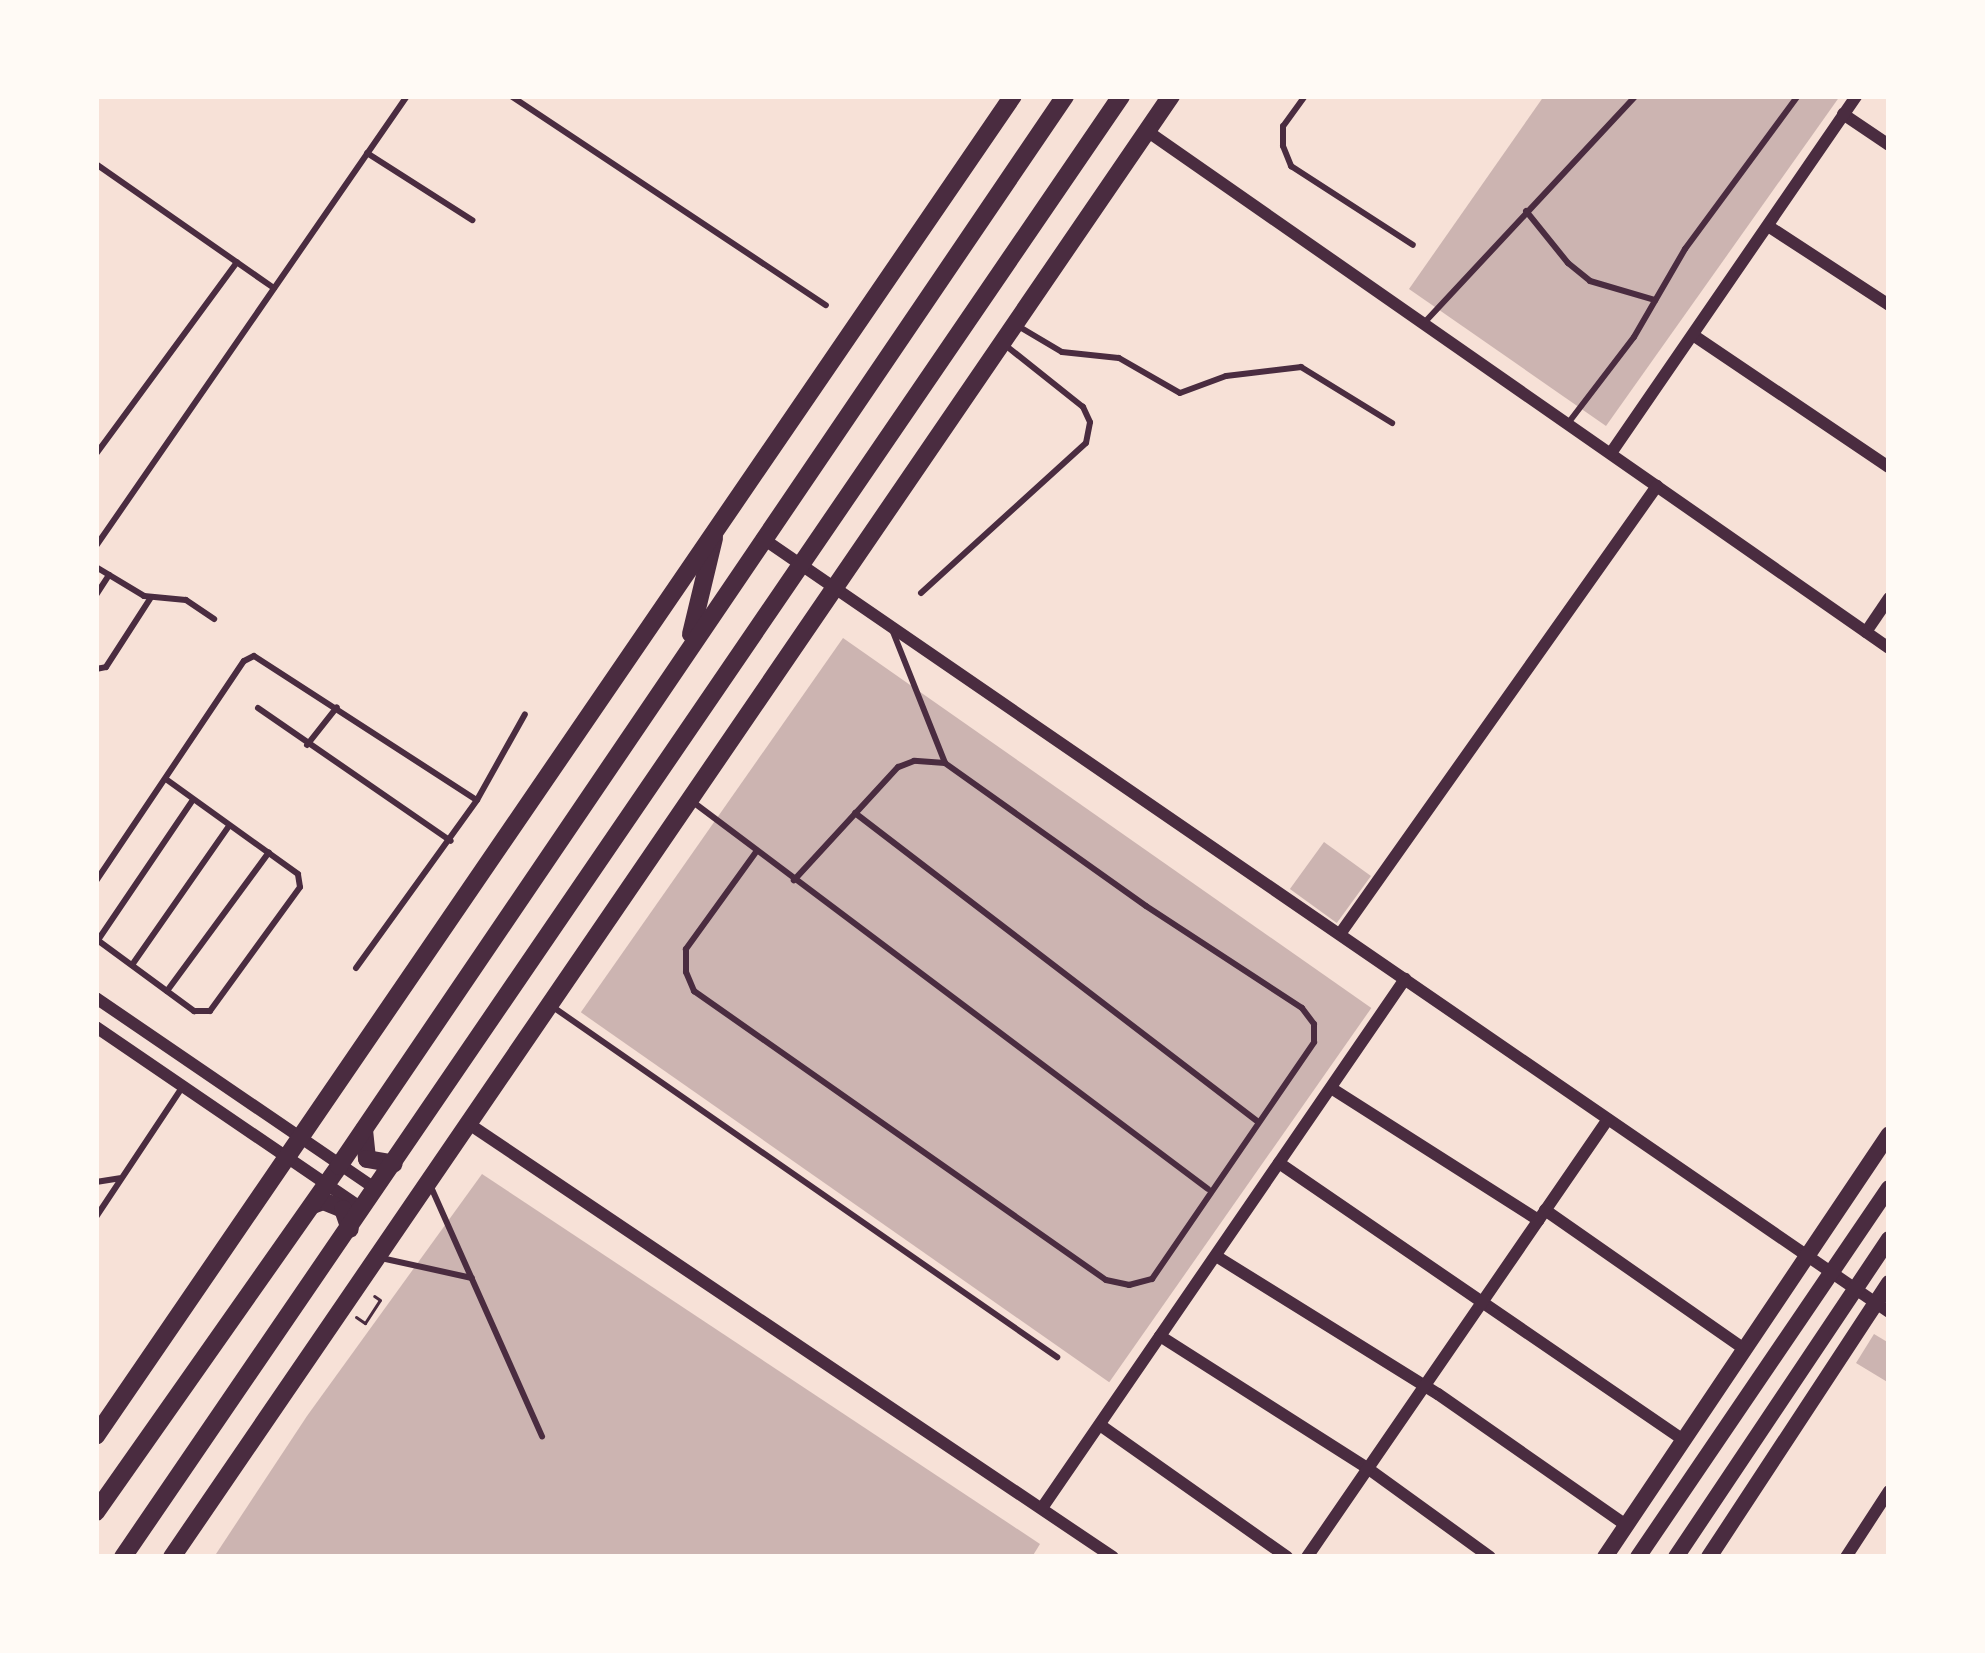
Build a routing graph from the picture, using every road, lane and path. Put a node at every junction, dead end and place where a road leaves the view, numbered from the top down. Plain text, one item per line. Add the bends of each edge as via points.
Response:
1 (406, 96) edge
2 (511, 96) edge
3 (1013, 96) edge
4 (1065, 96) edge
5 (1121, 96) edge
6 (1171, 96) edge
7 (1304, 96) edge
8 (1636, 96) edge
9 (1798, 96) edge
10 (1856, 96) edge
11 (1843, 114) junction
12 (1147, 131) junction
13 (1889, 145) edge
14 (367, 153) junction
15 (96, 164) edge
16 (1526, 211) junction
17 (472, 220) dead end
18 (1768, 226) junction
19 (1413, 245) dead end
20 (237, 262) junction
21 (274, 288) junction
22 (1655, 300) junction
23 (826, 305) dead end
24 (1889, 305) edge
25 (1424, 323) junction
26 (1015, 324) junction
27 (1693, 335) junction
28 (1003, 343) junction
29 (1568, 423) junction
30 (1392, 424) dead end
31 (1611, 453) junction
32 (96, 454) edge
33 (1889, 467) edge
34 (1657, 486) junction
35 (717, 528) junction
36 (761, 538) junction
37 (96, 546) edge
38 (799, 564) junction
39 (96, 567) edge
40 (109, 575) junction
41 (835, 588) junction
42 (921, 593) dead end
43 (96, 595) edge
44 (150, 598) junction
45 (1889, 598) edge
46 (214, 619) dead end
47 (891, 626) junction
48 (1866, 632) junction
49 (1889, 647) edge
50 (688, 648) junction
51 (96, 669) edge
52 (337, 706) junction
53 (258, 708) dead end
54 (525, 714) dead end
55 (307, 745) junction
56 (945, 763) junction
57 (166, 779) junction
58 (193, 800) junction
59 (477, 800) junction
60 (690, 800) junction
61 (855, 813) junction
62 (229, 826) junction
63 (452, 842) junction
64 (268, 852) junction
65 (756, 852) junction
66 (794, 880) junction
67 (96, 881) edge
68 (1340, 934) junction
69 (97, 940) edge
70 (132, 965) junction
71 (356, 968) dead end
72 (1405, 980) junction
73 (167, 991) junction
74 (96, 998) edge
75 (550, 1005) junction
76 (96, 1027) edge
77 (196, 1068) junction
78 (183, 1086) junction
79 (1331, 1088) junction
80 (1608, 1119) junction
81 (1257, 1121) junction
82 (469, 1124) junction
83 (364, 1130) junction
84 (1889, 1134) edge
85 (295, 1149) junction
86 (1279, 1163) junction
87 (394, 1164) junction
88 (339, 1166) junction
89 (120, 1178) junction
90 (96, 1182) edge
91 (429, 1183) junction
92 (327, 1184) junction
93 (1889, 1188) edge
94 (1208, 1189) junction
95 (376, 1190) junction
96 (313, 1204) junction
97 (363, 1209) junction
98 (1542, 1215) junction
99 (96, 1217) edge
100 (350, 1229) junction
101 (1889, 1239) edge
102 (1806, 1255) junction
103 (1216, 1256) junction
104 (377, 1258) junction
105 (1833, 1273) junction
106 (472, 1278) junction
107 (1889, 1283) edge
108 (1855, 1288) junction
109 (380, 1300) dead end
110 (1481, 1304) junction
111 (1882, 1307) edge
112 (365, 1323) dead end
113 (1160, 1336) junction
114 (1743, 1348) junction
115 (1057, 1357) dead end
116 (1426, 1386) junction
117 (1100, 1425) junction
118 (96, 1436) edge
119 (542, 1436) dead end
120 (1683, 1440) junction
121 (1370, 1470) junction
122 (1889, 1491) edge
123 (1042, 1508) junction
124 (96, 1512) edge
125 (1626, 1525) junction
126 (123, 1557) edge
127 (172, 1557) edge
128 (1113, 1557) edge
129 (1287, 1557) edge
130 (1307, 1557) edge
131 (1490, 1557) edge
132 (1605, 1557) edge
133 (1638, 1557) edge
134 (1676, 1557) edge
135 (1708, 1557) edge
136 (1846, 1557) edge

1 - 14 lane
2 - 23 lane
3 - 35 main road
4 - 36 main road
5 - 38 main road
6 - 12 main road
7 - 19 lane via 1283,126 1291,166
8 - 16 lane
9 - 22 lane
10 - 11 street
11 - 13 street
11 - 18 street
12 - 25 street
12 - 26 main road
14 - 17 lane
14 - 21 lane
15 - 20 lane
16 - 22 lane via 1590,281
16 - 25 lane
18 - 24 street
18 - 27 street
20 - 21 lane
20 - 32 lane
21 - 37 lane
22 - 29 lane
25 - 29 street
26 - 28 main road
26 - 30 lane via 1062,352 1119,358 1180,393 1226,376 1301,367
27 - 31 street
27 - 33 street
28 - 41 main road
28 - 42 lane via 1083,407 1086,443
29 - 31 street
31 - 34 street
34 - 48 street
34 - 68 street
35 - 50 main road
35 - 85 main road
36 - 38 street
36 - 50 main road
38 - 41 street
38 - 87 main road
39 - 40 lane
40 - 43 lane
40 - 44 lane
41 - 47 street
41 - 60 main road
44 - 46 lane via 186,600
44 - 51 lane via 106,667
45 - 48 street
47 - 56 lane
47 - 68 street
48 - 49 street
50 - 83 main road
52 - 55 lane
52 - 57 lane via 254,656
52 - 59 lane
53 - 55 lane
54 - 59 lane
55 - 63 lane
56 - 61 lane via 898,767
56 - 81 lane via 1302,1008 1314,1042
57 - 58 lane
57 - 67 lane
58 - 62 lane
58 - 69 lane
59 - 63 lane
60 - 65 lane
60 - 75 main road
61 - 66 lane
61 - 81 lane
62 - 64 lane
62 - 70 lane
63 - 71 lane
64 - 73 lane
64 - 73 lane via 298,874 300,887 218,1001 200,1013
65 - 66 lane
65 - 94 lane via 686,949 694,991 1106,1280 1130,1286 1152,1279
66 - 94 lane
68 - 72 street
69 - 70 lane
70 - 73 lane
72 - 79 street
72 - 80 street
74 - 77 street
75 - 82 main road
75 - 115 lane
76 - 78 street
77 - 78 street
77 - 85 street
78 - 85 street
78 - 89 lane
79 - 86 street
79 - 98 street
80 - 98 street
80 - 102 street
81 - 94 lane
82 - 91 main road
82 - 123 street
83 - 87 main road via 367,1159
83 - 88 main road
84 - 102 main road
85 - 88 street
85 - 92 street
85 - 118 main road
86 - 103 street
86 - 110 street
87 - 95 main road
88 - 92 main road
88 - 95 street
89 - 90 lane
89 - 99 lane
91 - 104 main road
91 - 106 lane
92 - 96 main road
92 - 97 street
93 - 105 main road
95 - 97 main road
96 - 100 main road via 334,1203
96 - 124 main road
97 - 100 main road
98 - 110 street
98 - 114 street
100 - 126 main road
101 - 108 main road
102 - 105 street
102 - 114 main road
103 - 113 street
103 - 116 street
104 - 106 lane
104 - 127 main road
105 - 108 street
105 - 133 main road
106 - 119 lane
107 - 111 main road
108 - 111 street
108 - 134 main road
109 - 112 path
110 - 116 street
110 - 120 street
111 - 135 main road
113 - 117 street
113 - 121 street
114 - 120 main road
116 - 121 street
116 - 125 street
117 - 123 street
117 - 129 street
120 - 125 main road
121 - 130 street
121 - 131 street
122 - 136 street
123 - 128 street
125 - 132 main road

